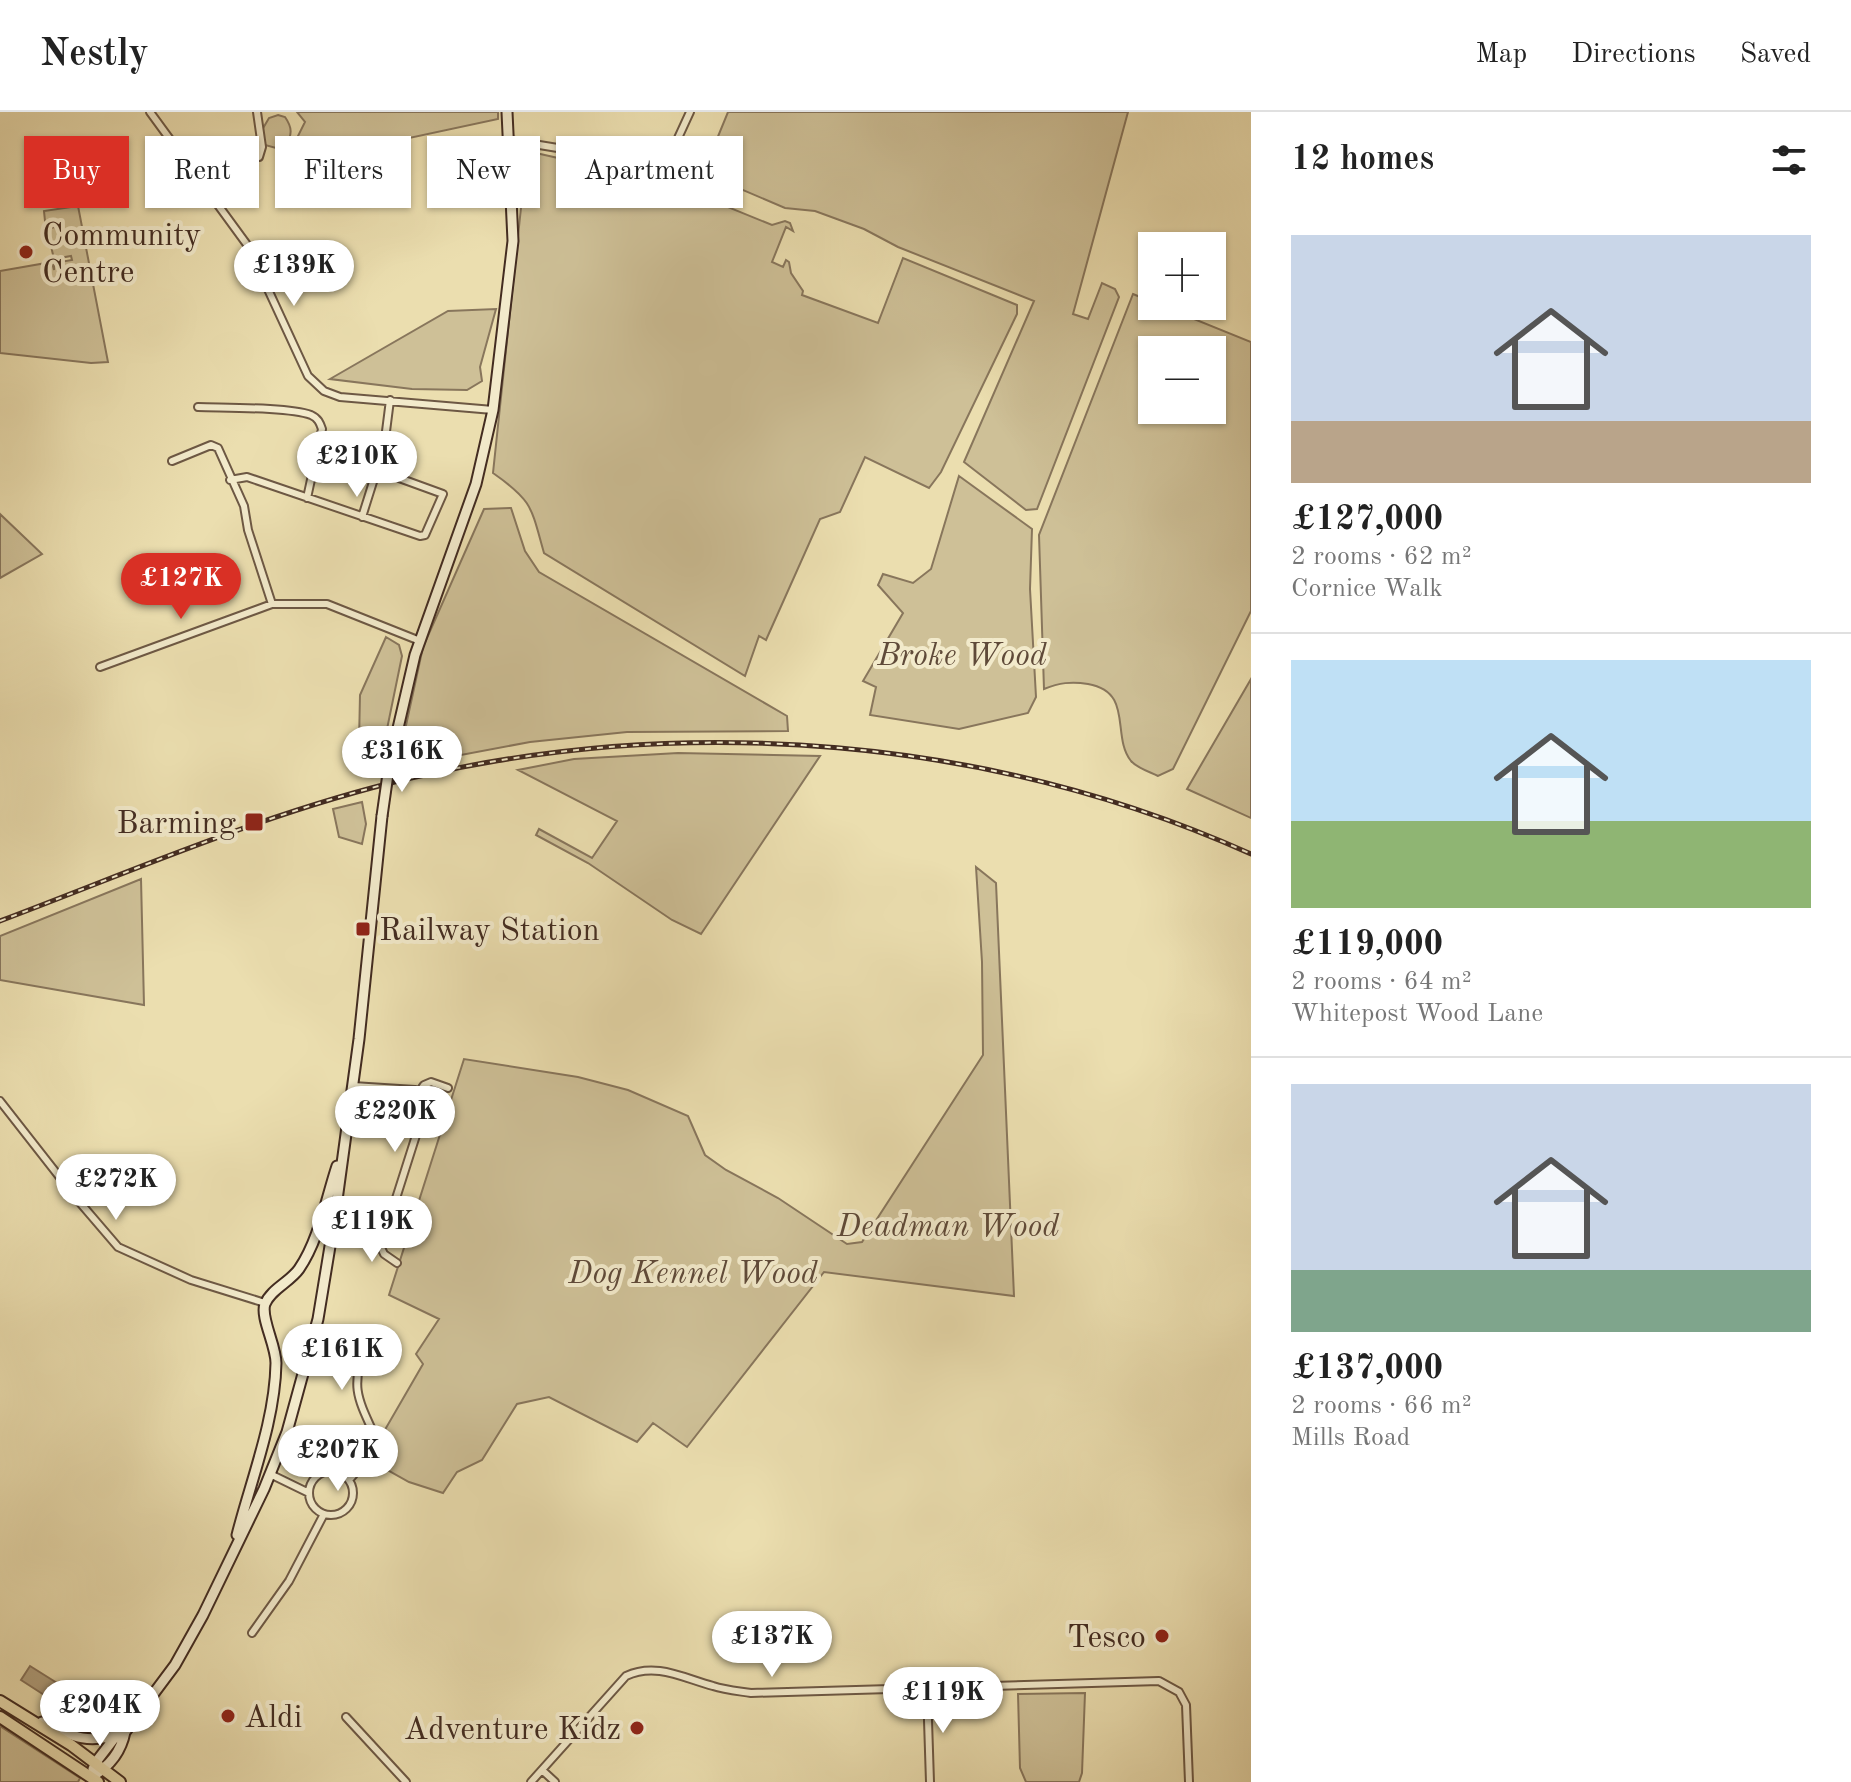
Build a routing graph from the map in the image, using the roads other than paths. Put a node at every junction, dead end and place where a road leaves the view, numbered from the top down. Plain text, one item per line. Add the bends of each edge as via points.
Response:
1 (150, 112) edge
2 (257, 112) edge
3 (507, 112) edge
4 (690, 112) edge
5 (168, 136) edge
6 (509, 136) edge
7 (540, 145) edge
8 (259, 157) edge
9 (220, 208) edge
10 (512, 208) edge
11 (390, 400) junction
12 (198, 407) dead end
13 (493, 410) junction
14 (172, 461) dead end
15 (377, 470) junction
16 (230, 480) junction
17 (307, 498) junction
18 (362, 517) junction
19 (272, 604) junction
20 (420, 641) junction
21 (100, 667) dead end
22 (353, 1086) junction
23 (448, 1088) dead end
24 (419, 1092) junction
25 (0, 1101) edge
26 (344, 1145) junction
27 (334, 1222) junction
28 (377, 1239) junction
29 (384, 1254) junction
30 (377, 1261) dead end
31 (397, 1263) dead end
32 (265, 1303) junction
33 (364, 1345) dead end
34 (270, 1474) junction
35 (349, 1480) junction
36 (309, 1493) junction
37 (324, 1514) junction
38 (231, 1558) junction
39 (252, 1633) dead end
40 (927, 1689) junction
41 (0, 1701) edge
42 (10, 1707) junction
43 (0, 1717) edge
44 (346, 1717) dead end
45 (120, 1734) junction
46 (101, 1765) junction
47 (542, 1770) junction
48 (94, 1779) edge
49 (120, 1782) edge
50 (406, 1782) edge
51 (531, 1782) edge
52 (555, 1782) edge
53 (930, 1782) edge
54 (1189, 1782) edge

1 - 5 street
2 - 8 street
3 - 6 main road
4 - 7 street via 661,165
9 - 11 street via 253,255 311,382 340,397
10 - 13 main road via 513,241
11 - 13 street
11 - 15 street
12 - 17 street via 276,411 319,420 322,429
13 - 20 main road via 476,484
14 - 16 street via 216,445
15 - 18 street
15 - 18 street via 443,494 425,535
16 - 17 street via 247,477
16 - 19 street via 244,506
17 - 18 street
19 - 20 street via 327,604
19 - 21 street
20 - 22 main road, bridge via 389,767
22 - 24 street
22 - 26 main road
23 - 24 street via 431,1082
24 - 28 street via 425,1107 387,1231
25 - 32 street via 118,1247 191,1280
26 - 27 main road
26 - 32 main road via 300,1268
27 - 28 street
27 - 34 main road via 318,1319
28 - 29 street
29 - 30 street
29 - 31 street
32 - 38 main road via 276,1368
33 - 35 street via 355,1380 374,1434
34 - 36 street
34 - 38 main road
35 - 36 street via 338,1472 324,1472 313,1480
35 - 37 street via 349,1506 338,1514
36 - 37 street via 313,1506
37 - 39 street via 289,1581
38 - 45 main road via 183,1652
40 - 47 street via 751,1693 641,1669 626,1676
40 - 53 street
40 - 54 street via 1169,1684 1186,1705
41 - 42 main road
42 - 45 main road via 80,1739
42 - 46 main road
43 - 48 main road
44 - 50 street
45 - 46 main road
46 - 48 main road
46 - 49 main road
47 - 51 street
47 - 52 street

